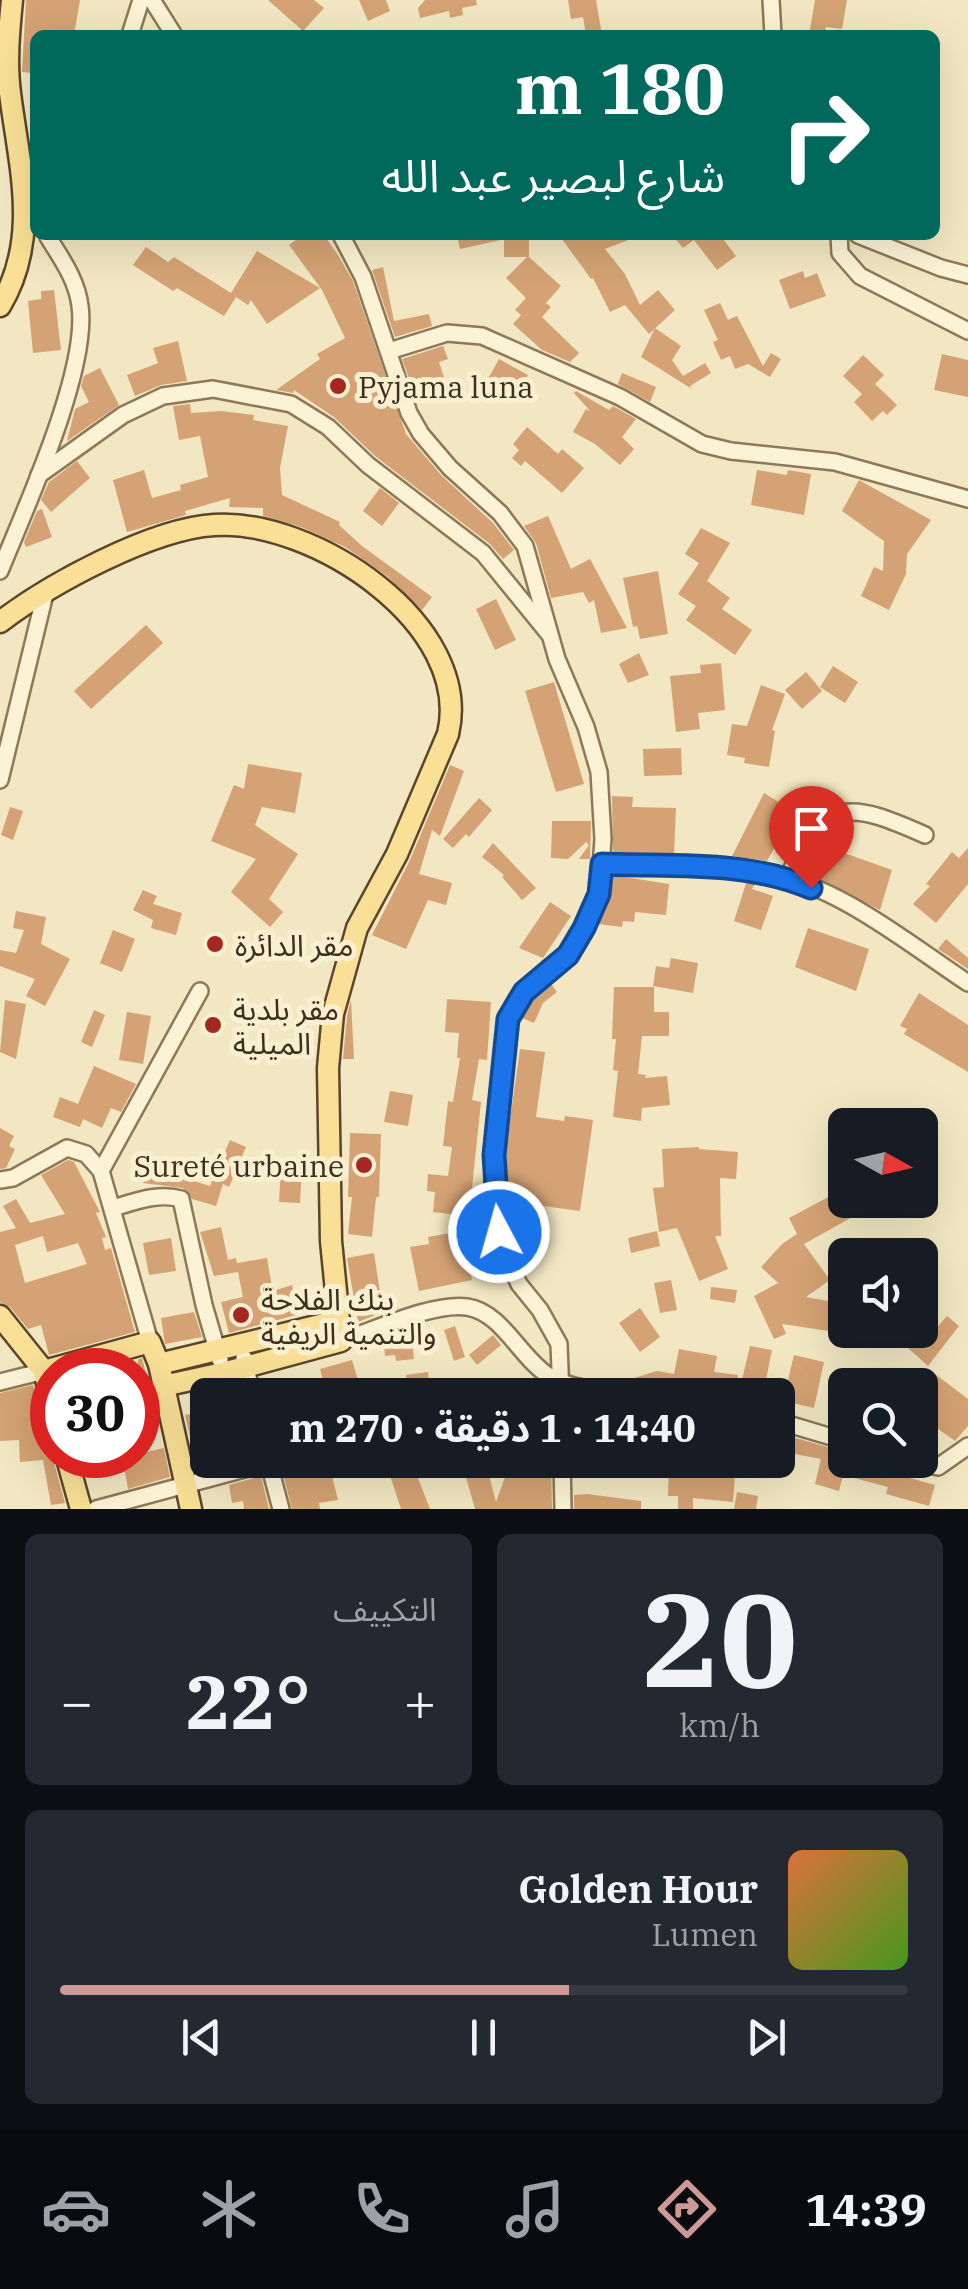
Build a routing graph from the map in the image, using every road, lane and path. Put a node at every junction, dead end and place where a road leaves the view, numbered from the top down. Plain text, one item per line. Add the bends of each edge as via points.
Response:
1 (12, 0) edge
2 (142, 0) edge
3 (152, 0) edge
4 (772, 0) edge
5 (132, 30) edge
6 (171, 30) edge
7 (773, 30) edge
8 (34, 240) edge
9 (50, 240) edge
10 (344, 240) edge
11 (839, 240) edge
12 (871, 240) edge
13 (24, 243) junction
14 (968, 275) edge
15 (2, 298) edge
16 (968, 331) edge
17 (389, 350) junction
18 (39, 475) junction
19 (968, 499) edge
20 (0, 571) edge
21 (46, 590) junction
22 (0, 622) edge
23 (552, 637) junction
24 (0, 780) edge
25 (926, 835) dead end
26 (602, 864) junction
27 (788, 878) junction
28 (968, 983) edge
29 (200, 991) dead end
30 (102, 1172) junction
31 (0, 1180) edge
32 (113, 1208) junction
33 (0, 1316) edge
34 (339, 1331) junction
35 (150, 1342) junction
36 (242, 1344) junction
37 (128, 1348) edge
38 (152, 1348) edge
39 (218, 1350) junction
40 (30, 1354) edge
41 (160, 1364) edge
42 (246, 1368) junction
43 (160, 1370) edge
44 (30, 1374) edge
45 (223, 1374) junction
46 (248, 1378) edge
47 (549, 1378) edge
48 (561, 1378) edge
49 (0, 1382) edge
50 (163, 1386) junction
51 (795, 1427) edge
52 (828, 1436) edge
53 (964, 1457) edge
54 (938, 1467) edge
55 (73, 1478) edge
56 (209, 1478) edge
57 (274, 1478) edge
58 (562, 1478) edge
59 (183, 1485) junction
60 (82, 1509) edge
61 (96, 1509) edge
62 (191, 1509) edge
63 (280, 1509) edge
64 (563, 1509) edge

1 - 13 main road via 9,91
2 - 5 street
3 - 6 street
4 - 7 street
8 - 13 street
9 - 18 street via 72,279 81,323
10 - 17 street
11 - 16 street via 840,254 860,276
12 - 14 street
13 - 15 main road
17 - 19 street via 447,333 482,336 620,397 702,444 835,462
17 - 23 street via 422,434 516,531
18 - 20 street
18 - 23 street via 123,415 163,396 214,389 280,400 328,428 466,538
21 - 22 main road
21 - 24 street
21 - 34 main road via 192,528 272,530 316,546 361,575 414,622 444,667 452,703 448,734 361,919 333,1014 331,1241
23 - 26 street via 599,772
25 - 27 street via 869,812 841,812 808,838
26 - 27 street via 726,867
26 - 48 street via 599,894 568,955 524,992 508,1019 498,1098 499,1232 520,1284 554,1331
27 - 28 street via 842,902
29 - 30 street
30 - 31 street via 86,1154 67,1148
30 - 32 street
32 - 35 street
32 - 39 street via 181,1199
33 - 40 main road
34 - 36 main road
34 - 42 main road
34 - 47 street via 465,1306 488,1316
35 - 37 main road
35 - 38 main road
36 - 39 main road
36 - 42 street
39 - 41 main road
39 - 45 street
42 - 45 main road
42 - 46 street
43 - 50 main road
44 - 49 street
45 - 50 main road
50 - 59 main road
51 - 52 street
53 - 54 street
55 - 60 main road
56 - 59 street
57 - 63 street
58 - 64 street
59 - 61 street
59 - 62 main road

